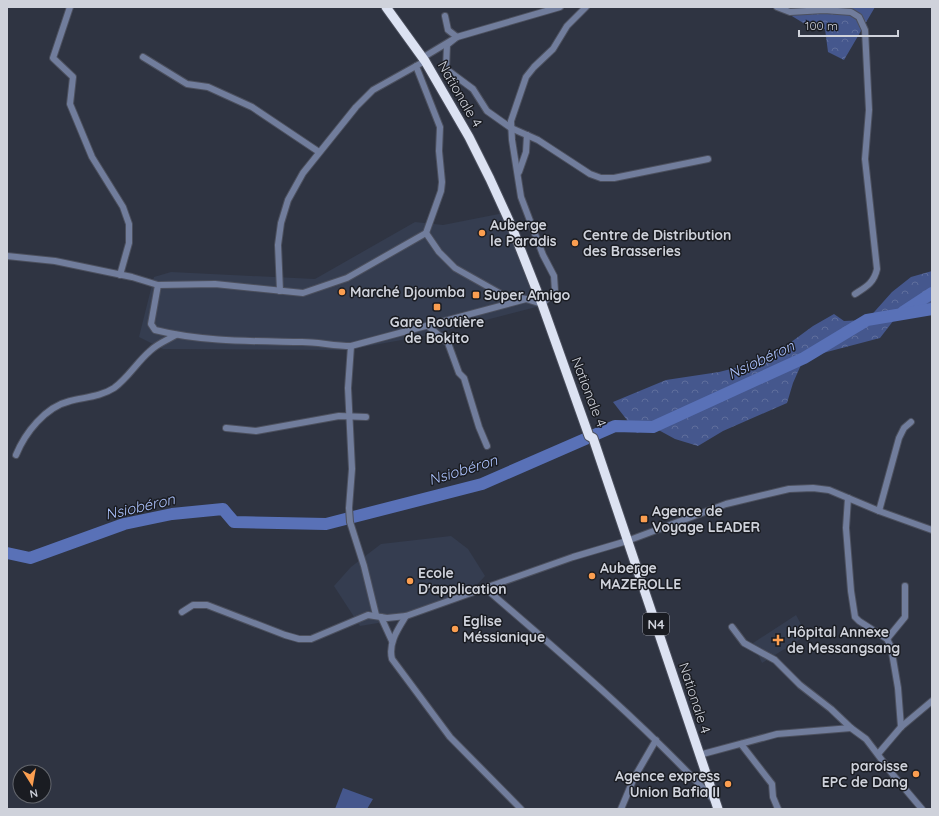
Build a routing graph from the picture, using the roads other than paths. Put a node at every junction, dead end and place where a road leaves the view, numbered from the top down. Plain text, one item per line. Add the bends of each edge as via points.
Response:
1 (70, 7) edge
2 (386, 7) edge
3 (560, 7) edge
4 (586, 7) edge
5 (777, 7) edge
6 (446, 16) dead end
7 (457, 37) junction
8 (143, 57) dead end
9 (423, 60) junction
10 (416, 66) junction
11 (511, 128) junction
12 (527, 135) junction
13 (319, 152) junction
14 (708, 159) dead end
15 (518, 173) junction
16 (426, 233) junction
17 (7, 256) edge
18 (120, 275) junction
19 (158, 285) junction
20 (280, 291) junction
21 (856, 294) dead end
22 (526, 299) junction
23 (542, 304) junction
24 (428, 326) junction
25 (176, 335) junction
26 (350, 346) junction
27 (349, 416) junction
28 (366, 417) dead end
29 (911, 422) dead end
30 (226, 428) dead end
31 (487, 446) dead end
32 (16, 455) dead end
33 (848, 498) junction
34 (879, 511) junction
35 (932, 530) edge
36 (627, 541) junction
37 (905, 586) dead end
38 (485, 588) junction
39 (182, 612) dead end
40 (378, 616) junction
41 (406, 616) junction
42 (732, 626) dead end
43 (887, 639) junction
44 (392, 641) junction
45 (932, 701) edge
46 (900, 727) junction
47 (851, 728) junction
48 (656, 740) junction
49 (741, 744) junction
50 (878, 754) junction
51 (699, 755) junction
52 (716, 805) edge
53 (521, 809) edge
54 (621, 809) edge
55 (778, 809) edge
56 (922, 809) edge

1 - 18 street via 53,58 74,77 70,104 92,157 123,208 129,224 129,243
2 - 9 highway, Nationale 4 / N4
3 - 7 street
4 - 11 street via 568,26 553,49 526,77 515,107
5 - 21 street via 790,12 851,12 859,17 865,30 869,110 865,159 877,270 872,283
6 - 7 street via 448,30
7 - 9 street
7 - 11 street via 447,45 446,70 473,89 487,111
8 - 13 street via 187,84 208,87 252,108
9 - 10 street
9 - 23 highway, Nationale 4 / N4 via 490,179
10 - 13 street via 374,90 356,107
10 - 16 street via 440,128 441,191
11 - 12 street
11 - 15 street
12 - 14 street via 590,174 601,178 614,178
12 - 15 street via 526,152
13 - 20 street via 303,173 288,200 278,245
15 - 23 street via 527,215 554,276 555,291
16 - 20 street via 347,278 303,293
16 - 22 street via 438,252 455,268 503,295
17 - 18 street via 55,261
18 - 19 street
19 - 20 street via 215,284
19 - 25 street via 151,324 155,330
22 - 23 street
22 - 24 street
23 - 36 highway, Nationale 4 / N4
24 - 26 street
24 - 31 street via 448,343 459,373 464,378
25 - 26 street
25 - 32 street via 151,349 113,388 101,394 56,406 29,431
26 - 27 street
27 - 28 street
27 - 30 street via 256,431
27 - 40 street via 352,469 350,522
29 - 34 street via 899,438
33 - 34 street
33 - 36 street via 829,490 813,488 772,492 726,504
33 - 43 street via 846,528 855,617
34 - 35 street
36 - 38 street via 573,556
36 - 51 highway, Nationale 4 / N4
37 - 43 street via 905,617
38 - 41 street
38 - 48 street
39 - 40 street via 193,605 207,605 299,639 316,638 355,619 368,615
40 - 41 street
40 - 44 street
41 - 44 street
42 - 47 street via 744,643 775,660
43 - 46 street via 891,647 898,688
44 - 53 street via 392,659 450,737
45 - 46 street
46 - 50 street
47 - 49 street via 777,734
47 - 50 street via 862,735
48 - 52 street
48 - 54 street via 634,778
49 - 51 street
49 - 55 street via 772,784 773,797
50 - 56 street
51 - 52 highway, Nationale 4 / N4

